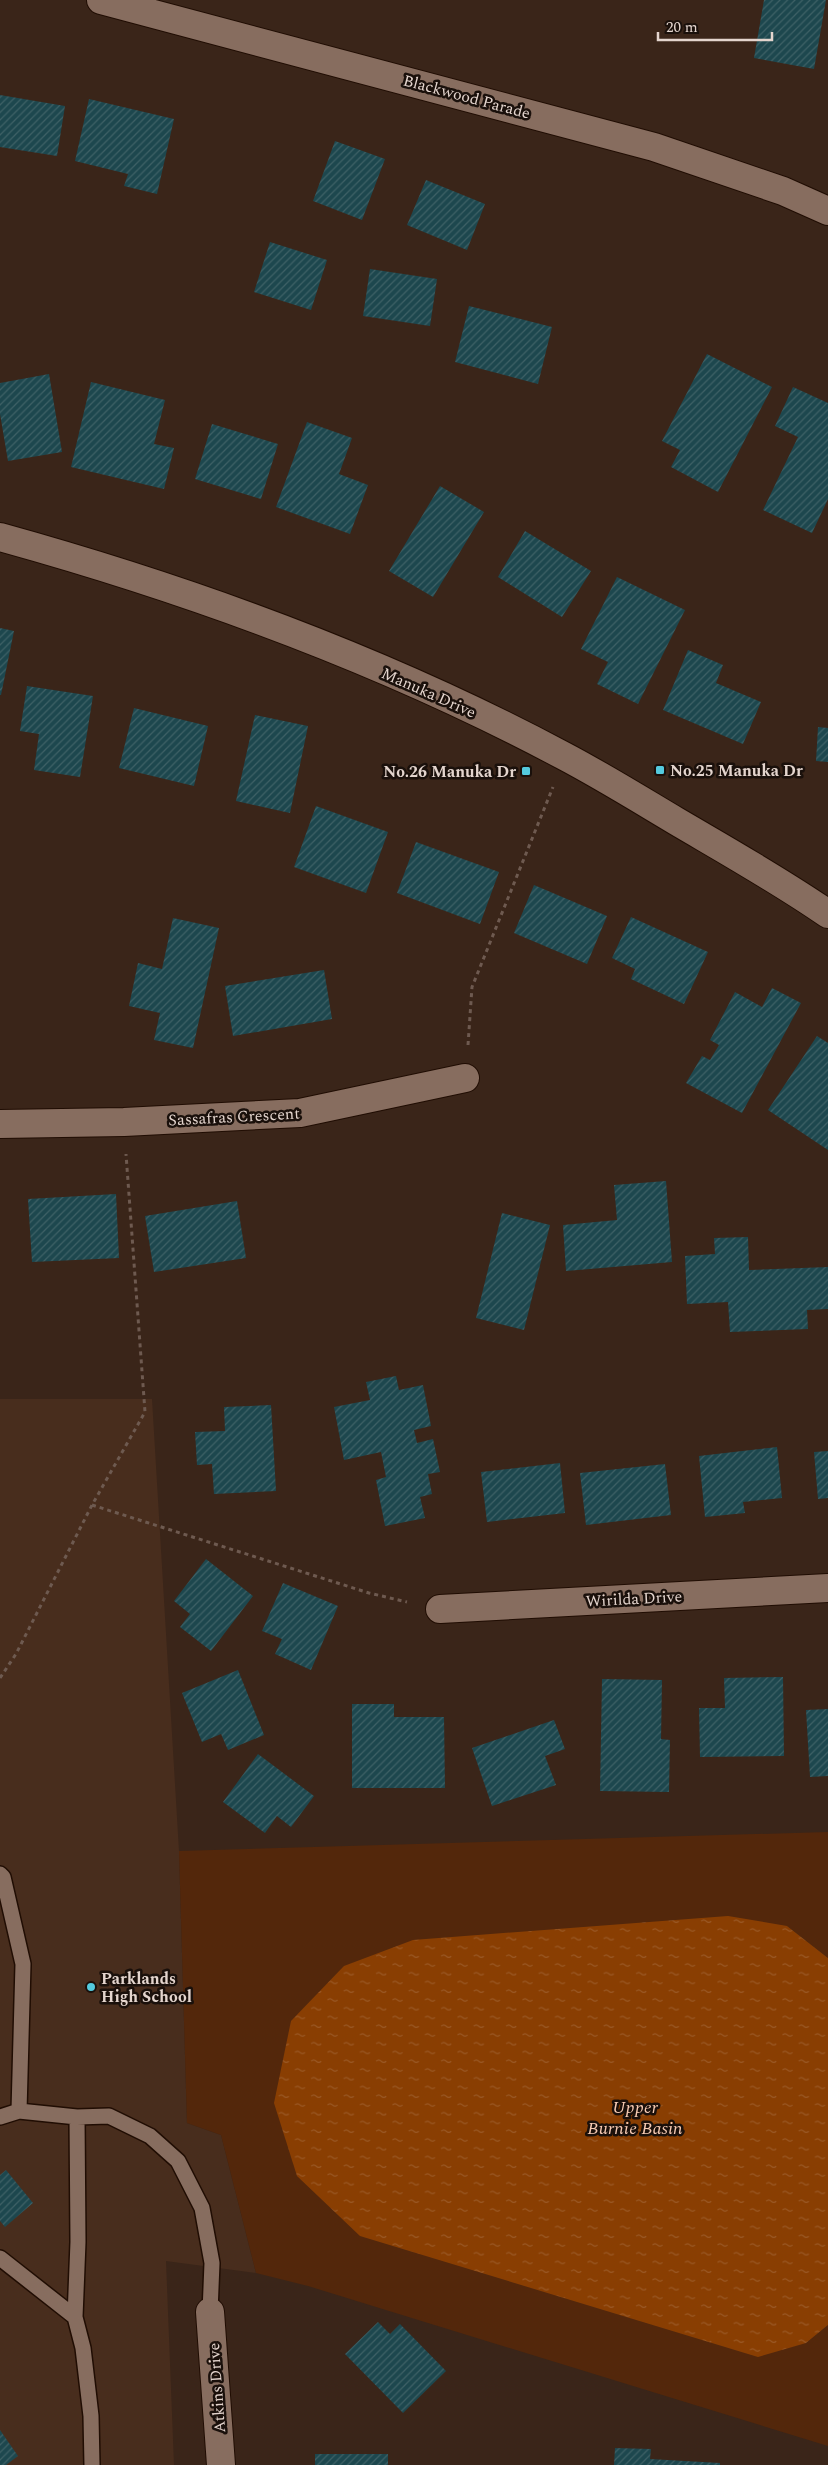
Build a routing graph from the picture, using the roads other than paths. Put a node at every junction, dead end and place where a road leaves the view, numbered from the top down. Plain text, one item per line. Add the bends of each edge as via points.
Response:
1 (102, 0) edge
2 (828, 210) edge
3 (0, 537) edge
4 (828, 914) edge
5 (465, 1078) road end
6 (0, 1124) edge
7 (828, 1588) edge
8 (440, 1609) road end
9 (0, 1874) edge
10 (19, 2111) junction
11 (77, 2116) junction
12 (0, 2117) edge
13 (0, 2258) edge
14 (210, 2312) joint
15 (75, 2317) junction
16 (92, 2465) edge
17 (221, 2465) edge

1 - 2 street, Blackwood Parade via 654,147 783,191
3 - 4 street, Manuka Drive via 65,555 274,624 448,699 565,756 779,880
5 - 6 street, Sassafras Crescent via 300,1113 124,1122
7 - 8 street, Wirilda Drive
9 - 10 lane via 23,1964
10 - 11 lane
10 - 12 lane
11 - 14 lane via 109,2116 150,2136 178,2161 202,2208 212,2263
11 - 15 lane
13 - 15 lane
14 - 17 street, Atkins Drive
15 - 16 lane via 83,2348 90,2406

